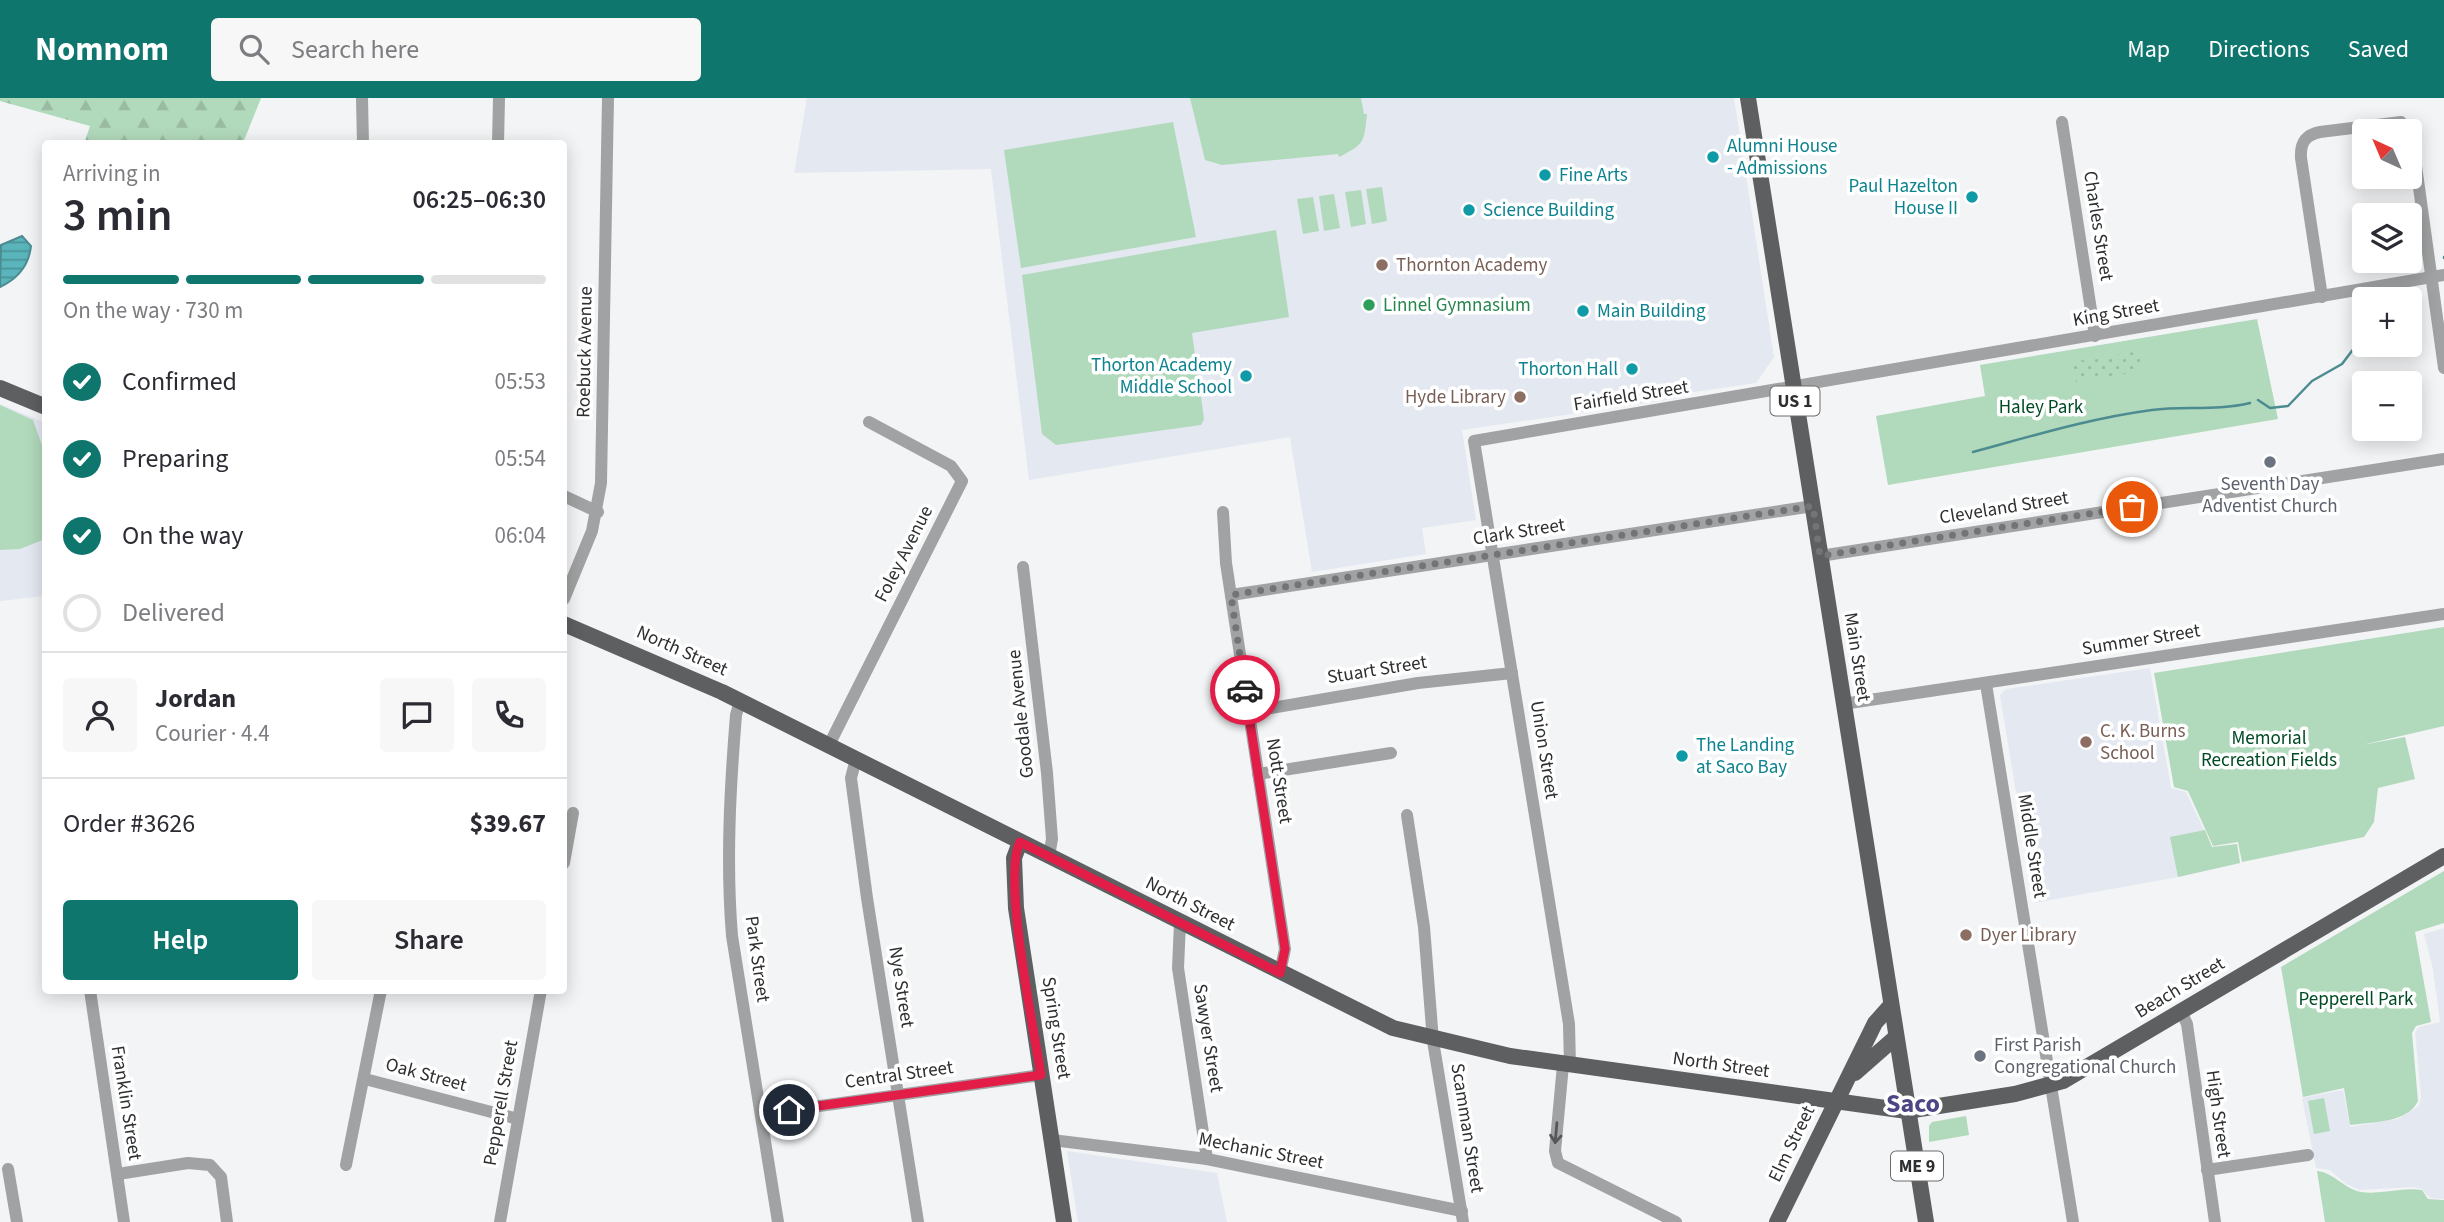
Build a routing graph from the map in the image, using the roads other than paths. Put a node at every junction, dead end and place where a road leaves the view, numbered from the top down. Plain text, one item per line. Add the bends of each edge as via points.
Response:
1 (362, 98) edge
2 (499, 98) edge
3 (608, 98) edge
4 (1748, 98) edge
5 (2062, 122) dead end
6 (363, 140) edge
7 (498, 140) edge
8 (2438, 276) edge
9 (2322, 297) junction
10 (2095, 336) junction
11 (2444, 368) edge
12 (1793, 386) junction
13 (0, 388) edge
14 (42, 405) edge
15 (869, 422) dead end
16 (1474, 441) joint
17 (2444, 459) edge
18 (567, 497) edge
19 (1813, 506) junction
20 (598, 512) junction
21 (1223, 512) dead end
22 (1493, 555) junction
23 (1820, 556) junction
24 (1023, 567) dead end
25 (567, 591) edge
26 (1231, 595) junction
27 (2444, 614) edge
28 (567, 625) edge
29 (1512, 673) junction
30 (1986, 684) junction
31 (740, 701) junction
32 (1843, 704) junction
33 (1248, 712) junction
34 (829, 746) junction
35 (1391, 753) dead end
36 (856, 759) junction
37 (1258, 774) junction
38 (573, 813) dead end
39 (1407, 815) dead end
40 (1020, 842) junction
41 (567, 846) edge
42 (1049, 856) junction
43 (2444, 856) edge
44 (1180, 923) junction
45 (1280, 973) junction
46 (90, 994) edge
47 (380, 994) edge
48 (540, 994) edge
49 (1891, 1005) junction
50 (2182, 1011) junction
51 (1896, 1037) junction
52 (1433, 1041) junction
53 (1567, 1065) junction
54 (1041, 1075) junction
55 (365, 1079) junction
56 (1844, 1084) junction
57 (2051, 1086) junction
58 (899, 1094) junction
59 (1836, 1101) junction
60 (1908, 1111) junction
61 (762, 1114) junction
62 (518, 1119) junction
63 (1052, 1140) junction
64 (2308, 1155) dead end
65 (1207, 1159) junction
66 (346, 1165) dead end
67 (8, 1168) dead end
68 (2207, 1170) junction
69 (118, 1174) junction
70 (1462, 1216) edge
71 (17, 1222) edge
72 (124, 1222) edge
73 (228, 1222) edge
74 (500, 1222) edge
75 (778, 1222) edge
76 (918, 1222) edge
77 (1064, 1222) edge
78 (1676, 1222) edge
79 (1777, 1222) edge
80 (1926, 1222) edge
81 (2073, 1222) edge
82 (2215, 1222) edge

1 - 6 street
2 - 7 street
3 - 20 street, Roebuck Avenue
4 - 12 main road, Main Street / US 1
5 - 10 street, Charles Street
8 - 9 street, King Street
8 - 9 street via 2408,127 2395,121 2320,132 2306,138 2300,149
8 - 11 street
9 - 10 street, King Street
10 - 12 street, King Street
12 - 16 street, Fairfield Street
12 - 19 main road, Main Street / US 1
13 - 14 main road
15 - 34 street, Foley Avenue via 951,466 962,481
16 - 22 street, Union Street
17 - 23 street, Cleveland Street
18 - 20 street
19 - 22 street, Clark Street
19 - 23 main road, Main Street / US 1
20 - 25 street, Roebuck Avenue
21 - 26 street, Nott Street
22 - 26 street, Clark Street
22 - 29 street, Union Street
23 - 32 main road, Main Street / US 1
24 - 42 street, Goodale Avenue via 1047,773
26 - 33 street, Nott Street
27 - 30 street, Summer Street
28 - 31 main road, North Street
29 - 33 street, Stuart Street via 1418,682
29 - 53 street, Union Street via 1569,1024
30 - 32 street, Summer Street
30 - 57 street, Middle Street
31 - 34 main road, North Street
31 - 61 street, Park Street via 729,824 729,893
32 - 49 main road, Main Street / US 1
33 - 37 street, Nott Street
34 - 36 main road, North Street
35 - 37 street
36 - 40 main road, North Street
36 - 58 street, Nye Street via 851,778
37 - 45 street, Nott Street via 1285,949
38 - 41 street
39 - 52 street, Scamman Street via 1424,927
40 - 42 main road, North Street
40 - 54 main road, Spring Street via 1014,858 1014,890
42 - 44 main road, North Street
43 - 50 main road, Beach Street
44 - 45 main road, North Street
44 - 65 street, Sawyer Street via 1178,968
45 - 52 main road, North Street via 1382,1024
46 - 69 street, Franklin Street
47 - 55 street, Oak Street
48 - 62 street, Pepperell Street
49 - 51 main road, Main Street / US 1
49 - 56 main road, Elm Street via 1879,1017
50 - 57 main road, Beach Street
50 - 68 street, High Street
51 - 56 main road, Elm Street
51 - 60 main road, Main Street
52 - 53 main road, North Street
52 - 70 street, Scamman Street
53 - 59 main road, North Street
53 -> 78 street, Union Street via 1555,1151 1558,1163
54 - 58 street, Central Street
54 - 63 main road, Spring Street
55 - 62 street, Oak Street
55 - 66 street, Oak Street
56 - 59 main road, Elm Street
57 - 60 main road, Beach Street
57 - 81 street, Middle Street
58 - 61 street, Central Street
58 - 76 street, Nye Street
59 - 60 main road, Beach Street
59 - 79 main road, Elm Street
60 - 80 main road, Main Street / ME 9
61 - 75 street, Park Street
62 - 74 street, Pepperell Street
63 - 65 street, Mechanic Street
63 - 77 main road, Spring Street
64 - 68 street
65 - 70 street, Mechanic Street
67 - 71 street
68 - 82 street, High Street
69 - 72 street, Franklin Street
69 - 73 street via 188,1163 210,1165 220,1177

